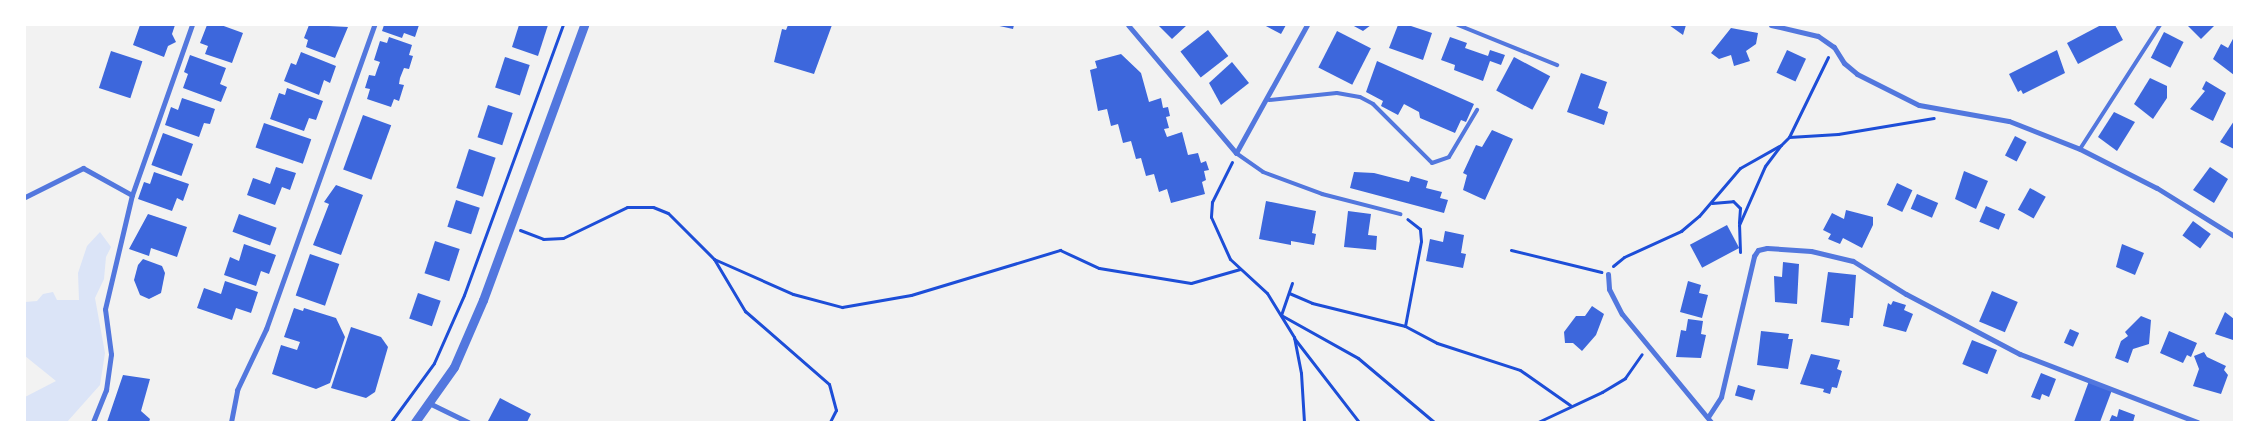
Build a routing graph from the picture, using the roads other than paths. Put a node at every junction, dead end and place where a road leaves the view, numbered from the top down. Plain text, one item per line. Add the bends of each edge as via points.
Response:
1 (192, 25) edge
2 (374, 25) edge
3 (584, 25) edge
4 (1128, 25) edge
5 (1306, 25) edge
6 (1458, 25) edge
7 (1771, 25) edge
8 (2160, 25) edge
9 (1557, 65) dead end
10 (1268, 100) junction
11 (1477, 110) dead end
12 (2080, 149) junction
13 (1236, 154) junction
14 (132, 195) junction
15 (25, 197) edge
16 (1400, 214) road end
17 (2234, 236) edge
18 (1608, 274) road end
19 (431, 404) junction
20 (1710, 419) edge
21 (93, 422) edge
22 (231, 422) edge
23 (415, 422) edge
24 (468, 422) edge
25 (2197, 422) edge

1 - 14 street
2 - 22 street via 266,329 237,390
3 - 19 street via 454,367
4 - 13 street
5 - 10 street
6 - 9 lane
7 - 12 street via 1818,36 1834,47 1844,63 1878,86 1919,105 2009,120
8 - 12 lane
10 - 11 lane via 1337,93 1360,97 1373,104 1432,163 1449,157
10 - 13 street
12 - 17 street via 2157,188
13 - 16 lane via 1263,172 1322,194
14 - 15 street via 84,168
14 - 21 street via 104,309 111,354 106,390
18 - 20 street via 1615,302
19 - 23 street
19 - 24 street
20 - 25 street via 1721,397 1754,256 1758,250 1767,248 1811,251 1853,261 1906,294 2020,354

